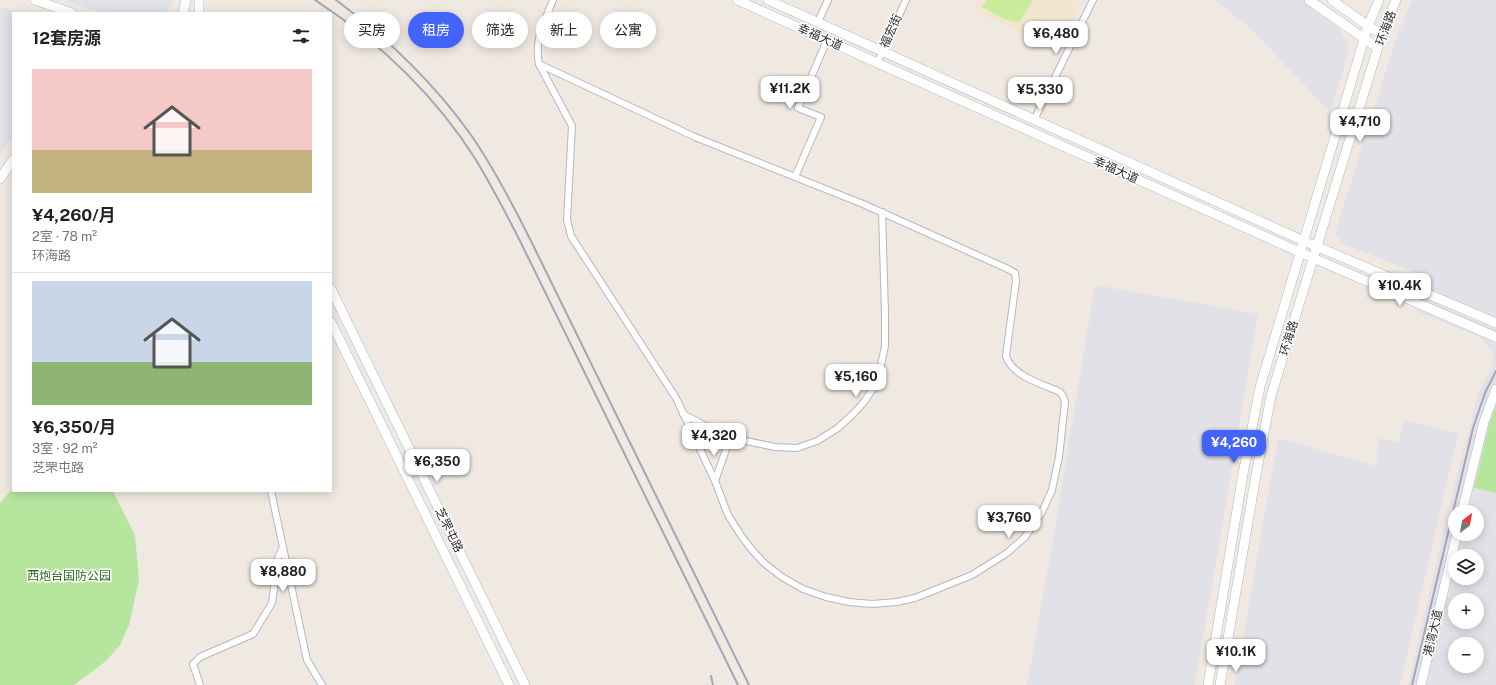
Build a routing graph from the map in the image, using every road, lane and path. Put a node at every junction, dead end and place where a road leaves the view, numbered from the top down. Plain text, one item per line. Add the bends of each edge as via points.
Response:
1 (199, 0) edge
2 (553, 0) edge
3 (737, 0) edge
4 (768, 0) edge
5 (828, 0) edge
6 (906, 0) edge
7 (1309, 0) edge
8 (1332, 0) edge
9 (1379, 0) edge
10 (1396, 0) edge
11 (38, 1) edge
12 (1092, 1) edge
13 (69, 12) edge
14 (199, 12) edge
15 (818, 22) junction
16 (1368, 26) junction
17 (1382, 34) junction
18 (1364, 39) junction
19 (827, 40) junction
20 (1378, 48) junction
21 (882, 51) junction
22 (877, 63) junction
23 (539, 64) junction
24 (1034, 120) junction
25 (12, 161) edge
26 (795, 177) junction
27 (0, 179) edge
28 (882, 212) junction
29 (1304, 241) junction
30 (1316, 246) junction
31 (1300, 252) junction
32 (1313, 258) junction
33 (332, 292) edge
34 (1496, 323) edge
35 (332, 324) edge
36 (1496, 337) edge
37 (1496, 389) edge
38 (683, 414) junction
39 (730, 438) junction
40 (715, 481) junction
41 (270, 492) edge
42 (1464, 505) edge
43 (1455, 541) edge
44 (282, 549) junction
45 (1212, 658) junction
46 (1224, 662) junction
47 (200, 685) edge
48 (322, 685) edge
49 (509, 685) edge
50 (525, 685) edge
51 (1203, 685) edge
52 (1208, 685) edge
53 (1220, 685) edge
54 (1225, 685) edge
55 (1421, 685) edge

1 - 14 main road
2 - 23 street via 538,41
3 - 19 main road, 幸福大道
4 - 15 main road, 幸福大道
5 - 15 street
6 - 21 street, 福宏街
7 - 18 main road
8 - 16 main road
9 - 16 main road, 环海路
10 - 17 main road, 环海路
11 - 13 main road
12 - 24 street
15 - 21 main road, 幸福大道
16 - 17 main road
16 - 18 main road, 环海路
17 - 20 main road, 环海路
18 - 20 main road
18 - 29 main road, 环海路
19 - 22 main road, 幸福大道
19 - 26 street via 798,108 821,117
20 - 30 main road, 环海路
21 - 22 street, 福宏街
21 - 24 main road, 幸福大道
22 - 31 main road, 幸福大道
23 - 26 street via 695,137
23 - 38 street via 572,126 567,220 571,236 676,398
24 - 29 main road, 幸福大道
25 - 27 main road
26 - 28 street
28 - 39 street via 885,346 879,375 864,402 838,428 817,441 797,448 775,447
28 - 40 street via 1014,273 1016,281 1006,356 1008,363 1021,374 1060,392 1065,402 1052,490 1042,512 1025,537 1007,553 972,574 915,598 898,602 849,602 803,589 782,577 764,562 752,550 728,515
29 - 30 main road, 幸福大道
29 - 31 main road, 环海路
30 - 32 main road, 环海路
30 - 34 main road, 幸福大道
31 - 32 main road, 幸福大道
31 - 45 main road, 环海路 via 1260,387 1242,474
32 - 36 main road, 幸福大道
32 - 46 main road, 环海路 via 1271,396
33 - 50 main road, 芝罘屯路
35 - 49 main road, 芝罘屯路
37 - 42 main road via 1484,422
38 - 39 street
38 - 40 street
39 - 40 street
41 - 44 street
43 - 55 main road, 港湾大道
44 - 47 street via 278,558 272,604 253,634 200,657 193,664
44 - 48 street via 307,660
45 - 51 main road
45 - 52 main road, 环海路
46 - 53 main road, 环海路
46 - 54 main road

